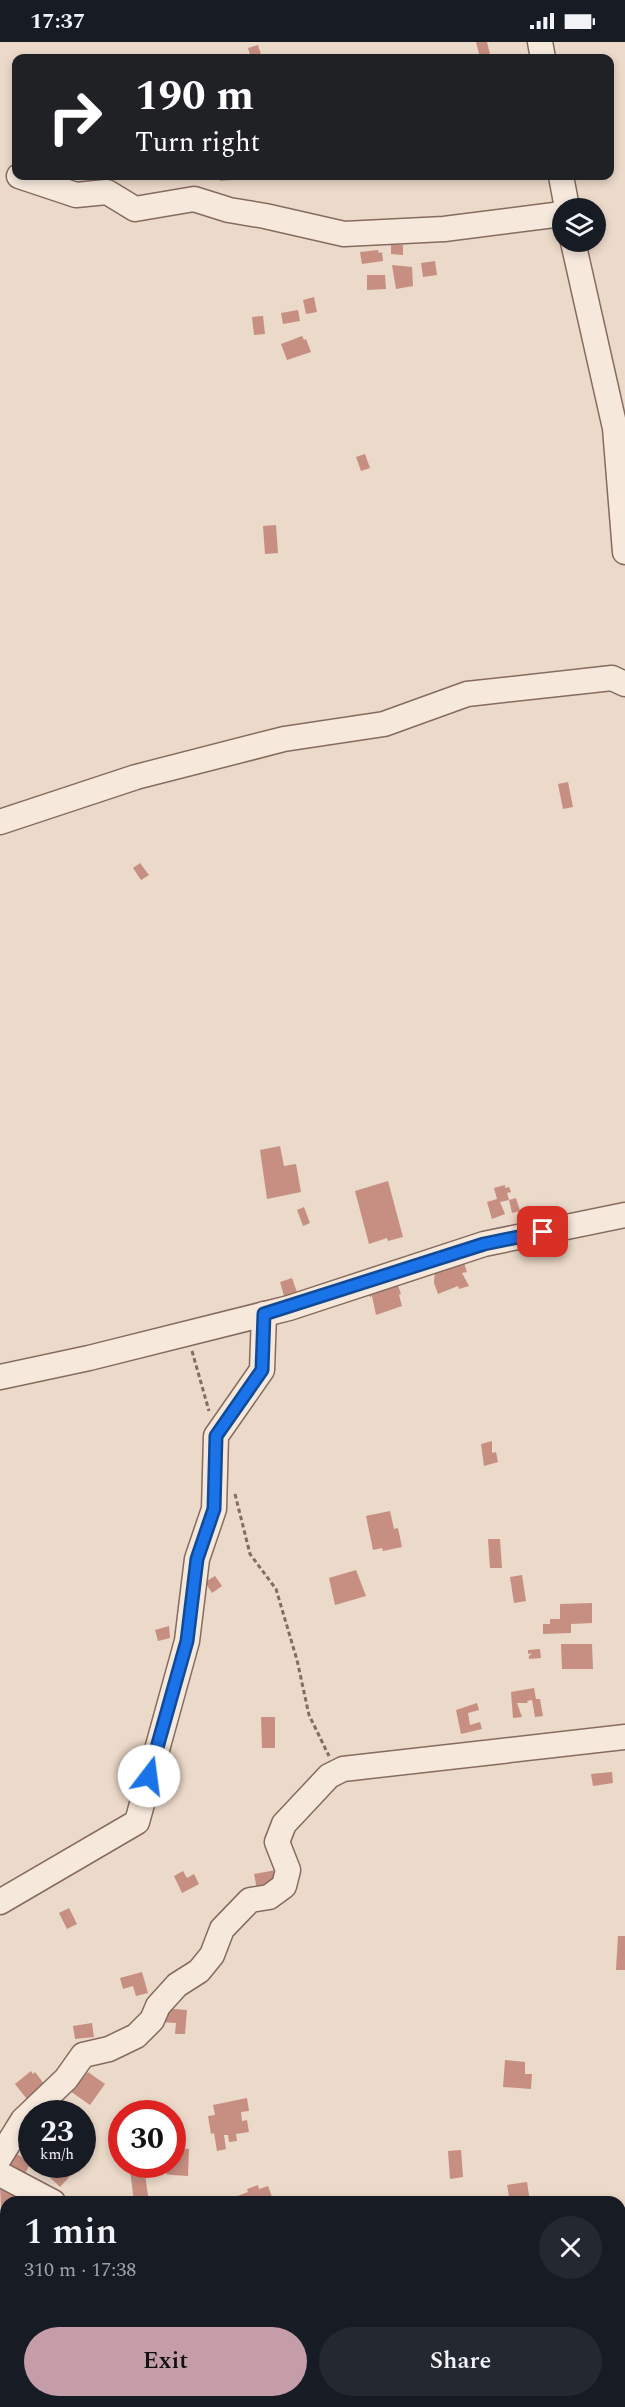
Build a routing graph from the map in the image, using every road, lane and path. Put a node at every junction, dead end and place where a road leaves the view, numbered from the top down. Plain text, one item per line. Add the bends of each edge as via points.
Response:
1 (32, 180) edge
2 (562, 180) edge
3 (565, 198) edge
4 (552, 215) edge
5 (575, 252) edge
6 (625, 552) edge
7 (625, 684) edge
8 (0, 822) edge
9 (625, 1215) edge
10 (264, 1314) junction
11 (190, 1334) junction
12 (0, 1377) edge
13 (216, 1436) junction
14 (234, 1491) dead end
15 (625, 1737) edge
16 (343, 1769) junction
17 (0, 1902) edge
18 (0, 2157) edge
19 (0, 2174) edge
20 (42, 2196) edge

1 - 4 street via 76,195 107,192 135,209 194,199 344,234 444,229
2 - 3 street
5 - 6 street via 615,428
7 - 8 street via 612,678 467,694 384,724 284,739 136,777
9 - 10 street via 484,1244
10 - 11 street
10 - 13 street via 262,1370
11 - 12 street
11 - 13 path
13 - 17 street via 214,1509 197,1559 187,1641 137,1822
14 - 16 path via 250,1554 276,1588 309,1715 326,1753
15 - 16 street
16 - 18 street via 329,1776 284,1824 277,1842 288,1870 284,1886 269,1897 249,1900 222,1929 212,1955 199,1971 177,1985 136,2036 109,2049 83,2055 66,2079 23,2120
19 - 20 street

